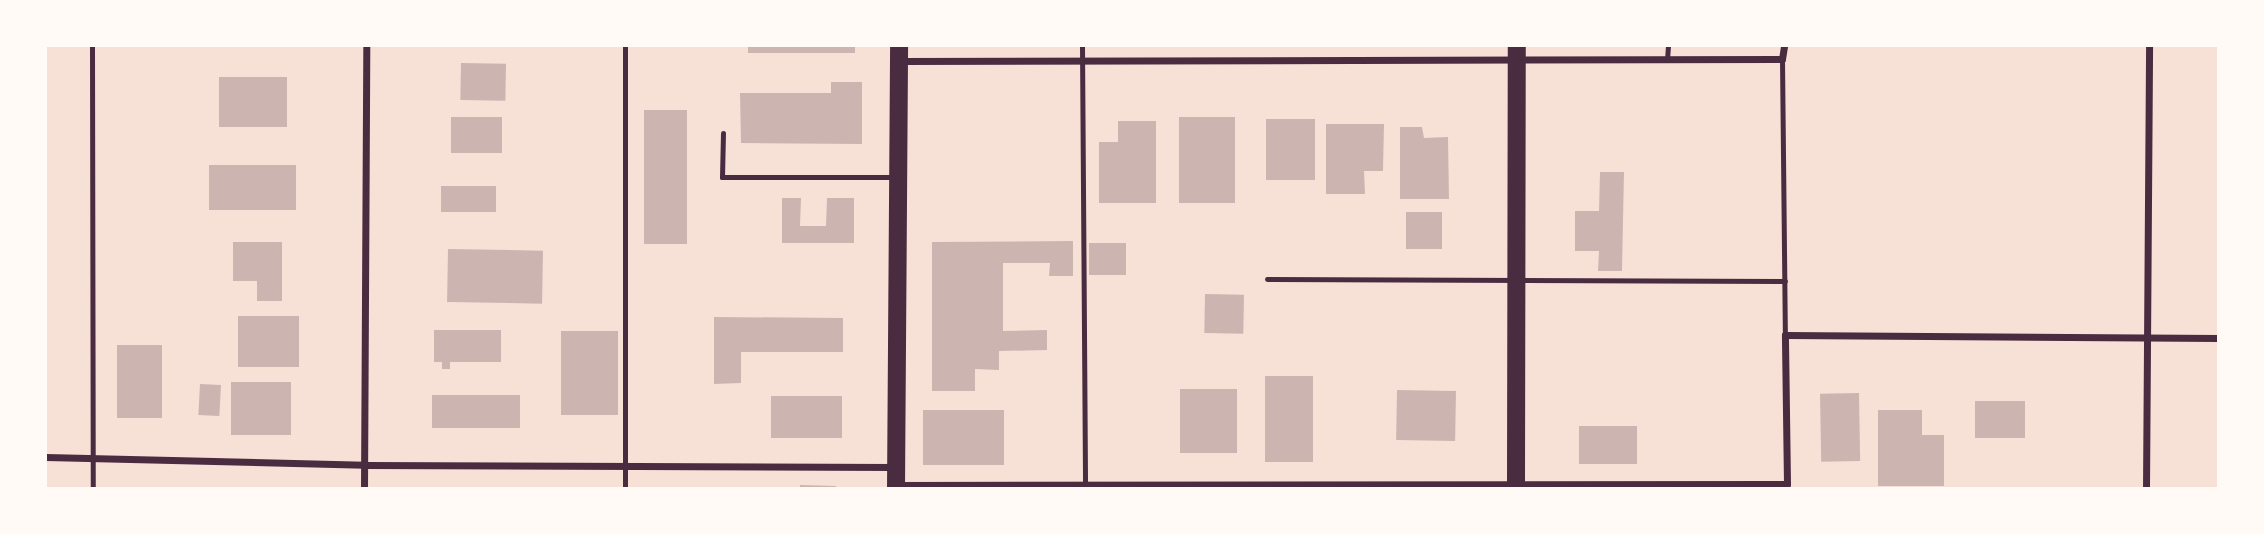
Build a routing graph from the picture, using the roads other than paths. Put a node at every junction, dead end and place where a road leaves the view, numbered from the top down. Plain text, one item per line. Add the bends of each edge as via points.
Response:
1 (92, 46) edge
2 (366, 46) edge
3 (625, 46) edge
4 (1082, 46) edge
5 (1668, 46) edge
6 (1784, 46) edge
7 (2149, 46) edge
8 (899, 53) edge
9 (1517, 54) edge
10 (1782, 59) junction
11 (1667, 60) junction
12 (1082, 61) junction
13 (723, 133) dead end
14 (898, 177) junction
15 (1267, 279) dead end
16 (1517, 280) junction
17 (1785, 281) junction
18 (1785, 335) junction
19 (2148, 338) junction
20 (2218, 338) edge
21 (46, 457) edge
22 (92, 457) junction
23 (364, 465) junction
24 (625, 465) junction
25 (896, 480) edge
26 (1085, 485) junction
27 (1516, 487) edge
28 (93, 488) edge
29 (364, 488) edge
30 (625, 488) edge
31 (2146, 488) edge

1 - 22 lane
2 - 23 street
3 - 24 lane
4 - 12 lane
5 - 11 lane
6 - 10 street
7 - 19 street
8 - 12 street
8 - 14 main road
9 - 11 street
9 - 12 street
9 - 16 main road
10 - 11 street
10 - 17 lane
12 - 26 lane
13 - 14 lane via 722,177
14 - 25 main road
15 - 16 lane
16 - 17 lane
16 - 27 main road
17 - 18 lane
18 - 19 street
18 - 27 street via 1787,484
19 - 20 street
19 - 31 street
21 - 22 street
22 - 23 street
22 - 28 lane
23 - 24 street
23 - 29 street
24 - 25 street
24 - 30 lane
25 - 26 street
26 - 27 street

